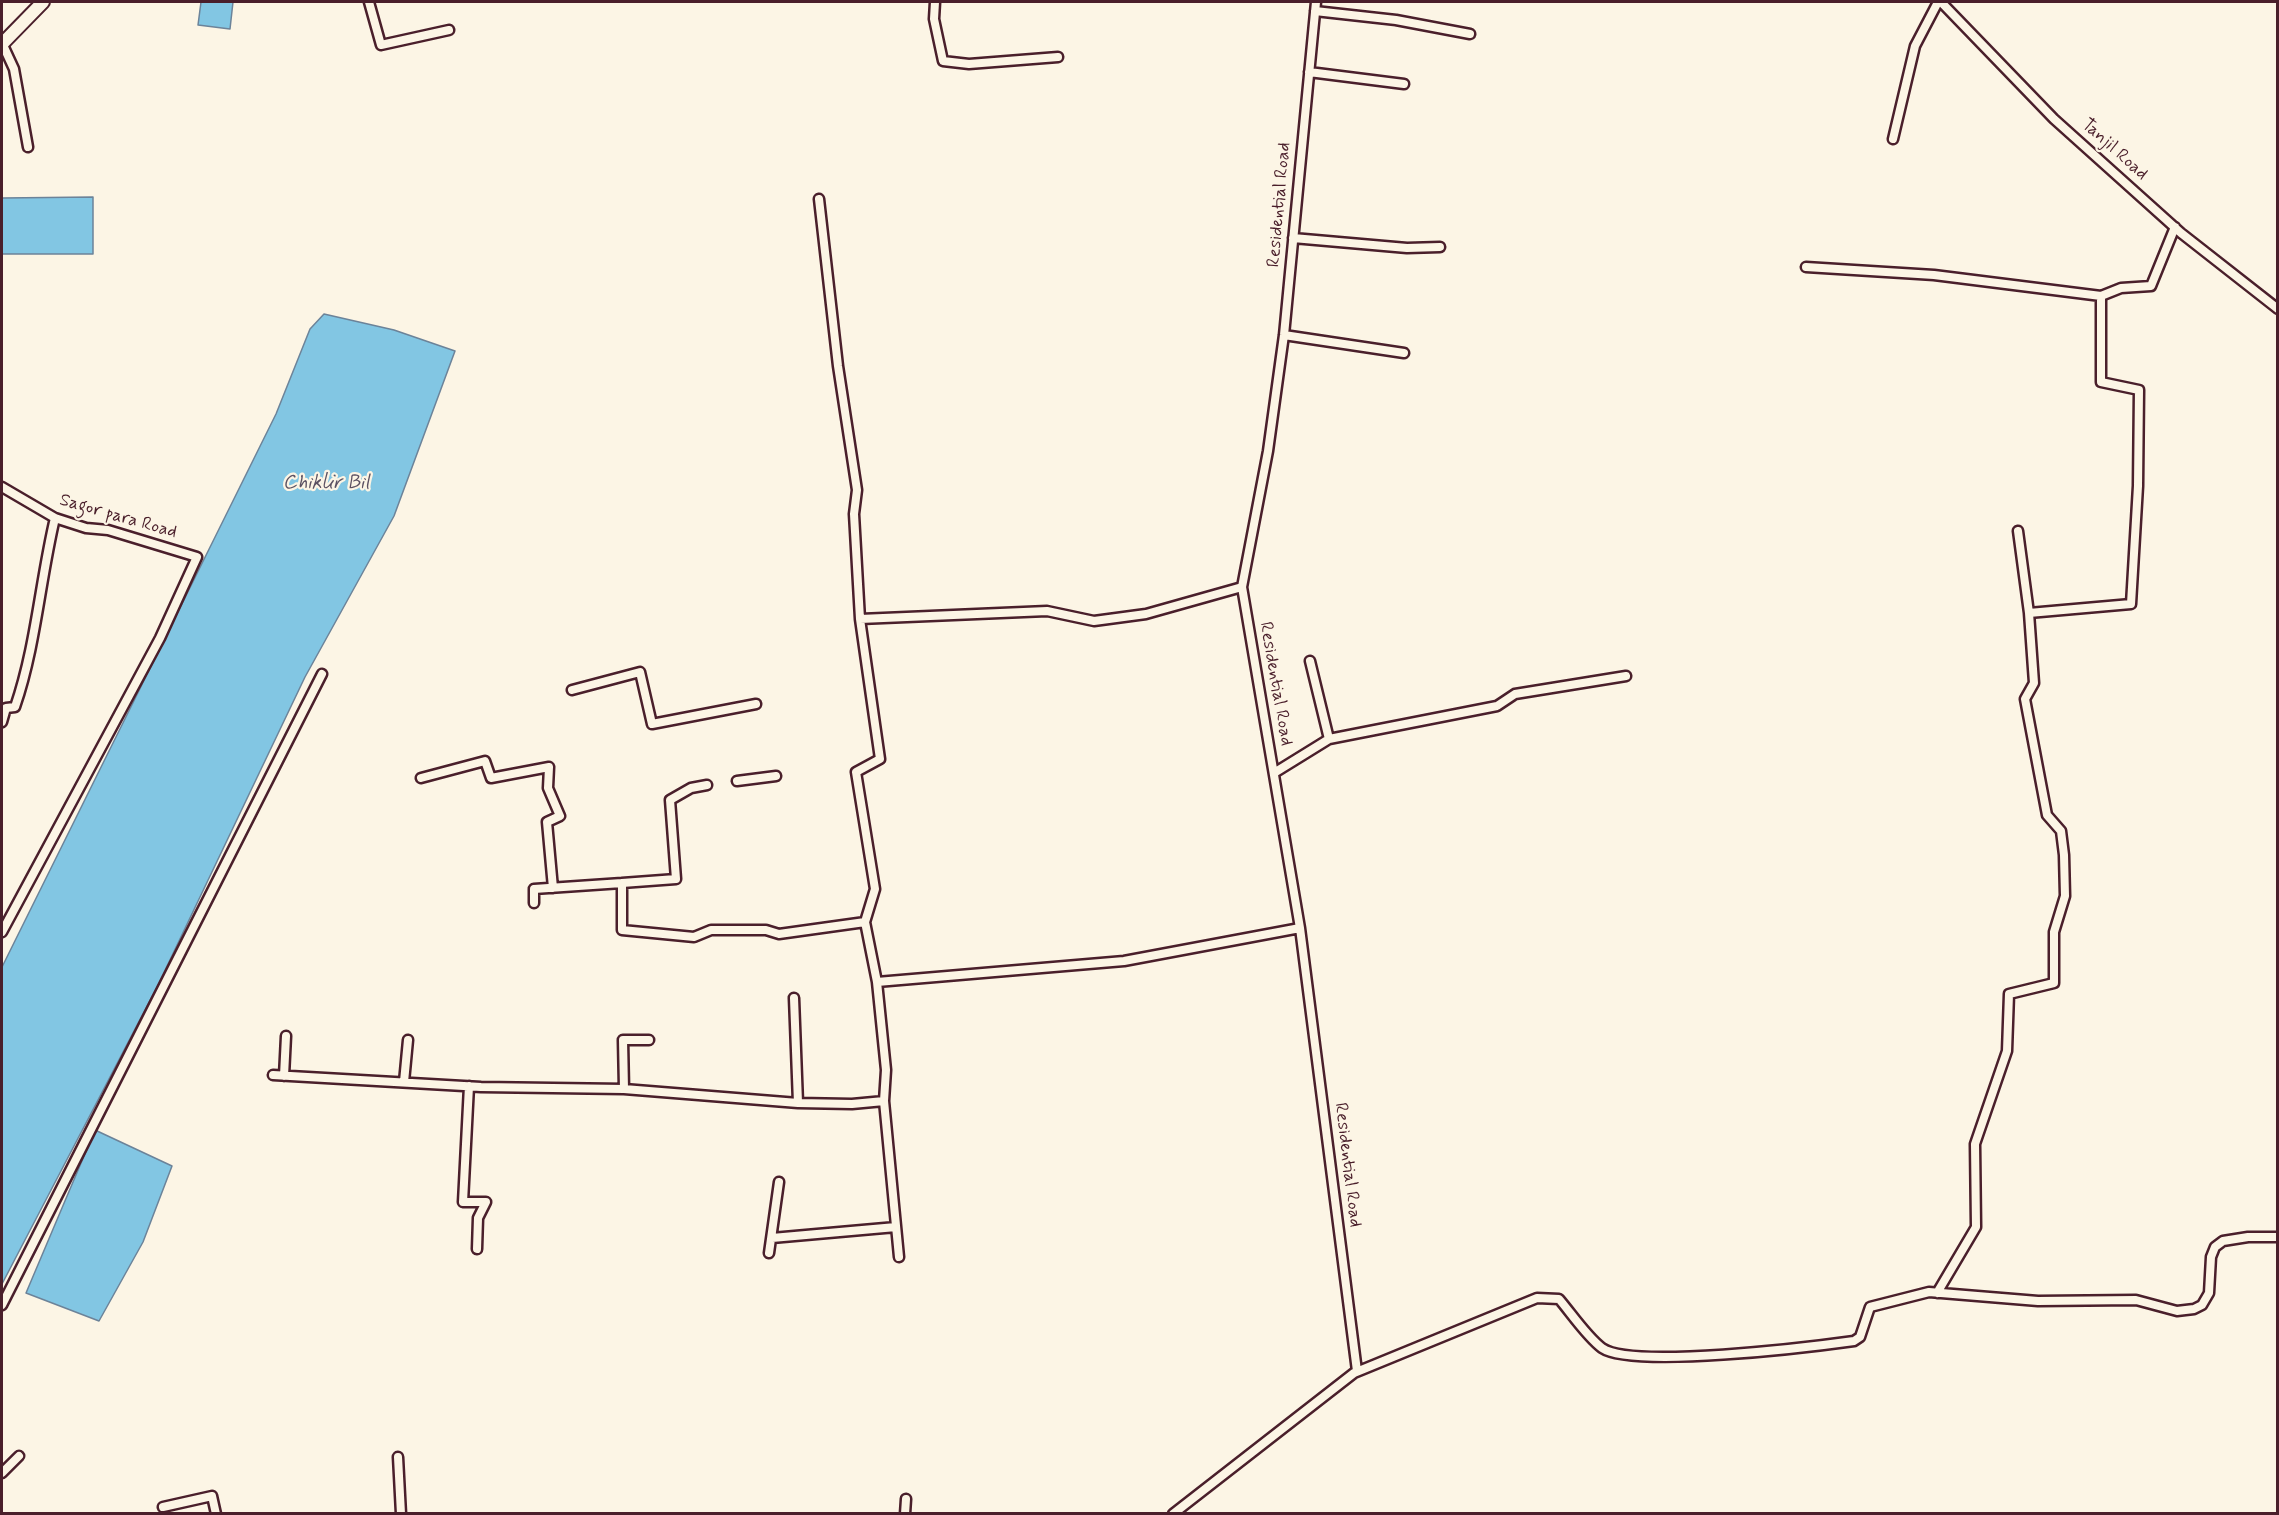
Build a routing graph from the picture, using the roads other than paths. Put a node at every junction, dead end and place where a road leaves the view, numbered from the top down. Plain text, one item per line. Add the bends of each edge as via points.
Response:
1 (43, 2) edge
2 (369, 2) edge
3 (935, 2) edge
4 (1940, 2) edge
5 (1316, 6) edge
6 (449, 30) dead end
7 (1470, 34) dead end
8 (2, 43) edge
9 (1058, 57) dead end
10 (1309, 72) junction
11 (1404, 84) dead end
12 (1893, 139) dead end
13 (28, 147) dead end
14 (819, 199) dead end
15 (2175, 228) junction
16 (1293, 238) junction
17 (1440, 247) dead end
18 (1806, 267) dead end
19 (2101, 296) junction
20 (2277, 309) edge
21 (1284, 335) junction
22 (1404, 353) dead end
23 (2, 487) edge
24 (55, 518) junction
25 (2018, 531) dead end
26 (1242, 587) junction
27 (2029, 614) junction
28 (860, 619) junction
29 (1310, 661) dead end
30 (322, 674) dead end
31 (1626, 676) dead end
32 (572, 690) dead end
33 (756, 704) dead end
34 (2, 722) edge
35 (1329, 740) junction
36 (1274, 773) junction
37 (777, 776) dead end
38 (421, 778) dead end
39 (738, 781) dead end
40 (707, 785) dead end
41 (622, 883) junction
42 (553, 888) junction
43 (534, 903) dead end
44 (866, 922) junction
45 (1300, 928) junction
46 (2, 932) edge
47 (878, 982) junction
48 (794, 998) dead end
49 (286, 1036) dead end
50 (408, 1040) dead end
51 (649, 1040) dead end
52 (273, 1075) dead end
53 (284, 1076) junction
54 (404, 1082) junction
55 (469, 1086) junction
56 (624, 1089) junction
57 (884, 1101) junction
58 (798, 1103) junction
59 (779, 1182) dead end
60 (896, 1227) junction
61 (2277, 1237) edge
62 (772, 1238) junction
63 (477, 1249) dead end
64 (769, 1253) dead end
65 (898, 1257) dead end
66 (1937, 1293) junction
67 (2, 1305) edge
68 (1357, 1371) junction
69 (19, 1456) dead end
70 (398, 1457) dead end
71 (2, 1473) edge
72 (906, 1499) dead end
73 (163, 1507) dead end
74 (216, 1514) edge
75 (401, 1514) edge
76 (905, 1514) edge
77 (1173, 1514) edge

1 - 8 main road
2 - 6 street via 381,45
3 - 9 street via 934,19 943,61 969,64
4 - 12 street via 1915,46
4 - 15 street, Tanjil Road via 2054,118
5 - 7 street
5 - 10 street, Residential Road
8 - 13 street via 14,69
10 - 11 street
10 - 16 street, Residential Road
14 - 28 street via 857,490 854,514
15 - 19 street via 2151,286 2121,288
15 - 20 street, Tanjil Road
16 - 17 street via 1407,248
16 - 21 street, Residential Road
18 - 19 street via 1934,275
19 - 27 street via 2101,382 2139,390 2131,604
21 - 22 street
21 - 26 street, Residential Road via 1268,451
23 - 24 street, Sagor para Road
24 - 34 street via 43,567 27,672 15,707 6,708
24 - 46 street, Sagor para Road via 197,557 160,638
25 - 27 street
26 - 28 street via 1146,614 1094,621 1047,611
26 - 36 street, Residential Road
27 - 66 street via 2034,683 2025,699 2047,814 2061,831 2064,855 2065,896 2054,932 2054,983 2009,994 2007,1051 1975,1144 1976,1227
28 - 44 street via 880,759 856,772 875,889
29 - 35 street
30 - 67 street
31 - 35 street via 1515,694 1497,706
32 - 33 street via 640,672 652,724
35 - 36 street
36 - 45 street, Residential Road
37 - 39 street
38 - 42 street via 485,761 490,778 549,767 548,788 560,816 547,822
40 - 41 street via 691,788 670,800 676,879
41 - 42 street
41 - 44 street via 622,930 694,937 711,930 766,930 779,934
42 - 43 street via 534,890
44 - 47 street
45 - 47 street via 1124,961
45 - 68 street, Residential Road
47 - 57 street via 886,1070
48 - 58 street
49 - 53 street
50 - 54 street
51 - 56 street via 623,1040
52 - 53 street
53 - 54 street
54 - 55 street
55 - 56 street
55 - 63 street via 463,1202 486,1202 478,1218
56 - 58 street
57 - 58 street
57 - 60 street
59 - 62 street
60 - 62 street
60 - 65 street
61 - 66 street via 2223,1241 2215,1247 2209,1293 2202,1305 2194,1309 2177,1311 2136,1300 2038,1301
62 - 64 street
66 - 68 street via 1870,1307 1860,1337 1854,1341 1765,1353 1641,1356 1602,1348 1559,1299 1537,1298
68 - 77 street
69 - 71 street
70 - 75 street
72 - 76 street
73 - 74 street via 212,1496

